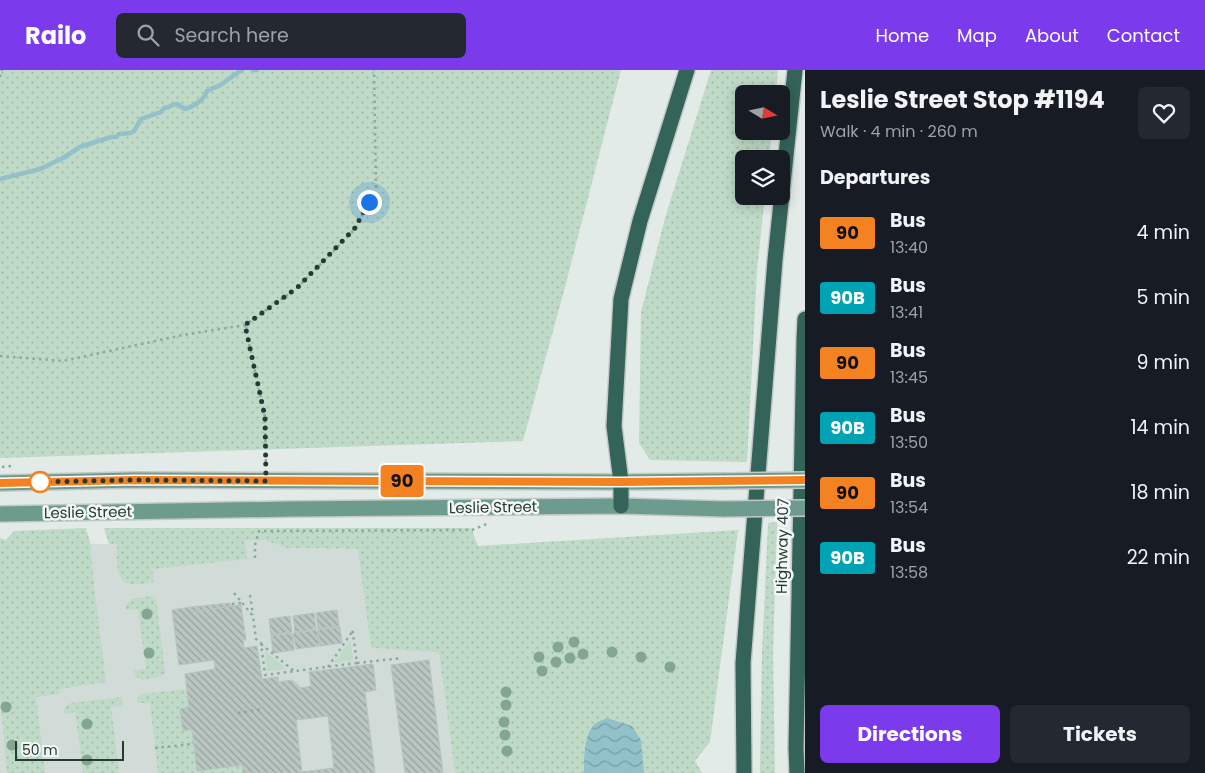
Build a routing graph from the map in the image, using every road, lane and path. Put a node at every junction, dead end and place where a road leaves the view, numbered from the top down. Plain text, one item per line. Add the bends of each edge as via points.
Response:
1 (2, 70) edge
2 (374, 70) edge
3 (687, 70) edge
4 (796, 70) edge
5 (0, 78) edge
6 (805, 319) edge
7 (245, 325) junction
8 (0, 356) edge
9 (11, 466) dead end
10 (0, 467) edge
11 (805, 480) edge
12 (266, 481) junction
13 (0, 482) edge
14 (621, 482) junction
15 (621, 506) junction
16 (805, 508) edge
17 (0, 514) edge
18 (489, 523) dead end
19 (255, 558) dead end
20 (234, 593) dead end
21 (250, 595) dead end
22 (242, 602) junction
23 (232, 604) dead end
24 (253, 616) junction
25 (352, 627) dead end
26 (353, 631) junction
27 (261, 643) junction
28 (402, 658) dead end
29 (357, 663) junction
30 (327, 667) junction
31 (294, 672) junction
32 (262, 709) dead end
33 (238, 713) dead end
34 (193, 744) dead end
35 (155, 748) dead end
36 (744, 773) edge
37 (796, 773) edge

1 - 5 path
2 - 7 path via 376,189 349,235 297,288
3 - 14 highway via 640,221 621,299 614,426
4 - 36 highway via 775,260 743,663
6 - 37 highway, Highway 407
7 - 8 path via 63,360
7 - 12 path via 265,417
9 - 10 path
11 - 14 main road, Leslie Street, bridge
12 - 13 main road, Leslie Street
12 - 14 main road, Leslie Street
14 - 15 highway
15 - 16 main road, Leslie Street, bridge
15 - 17 main road, Leslie Street
18 - 19 path via 472,530 259,531
20 - 22 path
21 - 24 path
22 - 23 path
22 - 24 path
24 - 27 path via 256,639
25 - 26 path
26 - 29 path
26 - 30 path
27 - 31 path
27 - 31 path via 265,675
28 - 29 path
29 - 30 path
30 - 31 path
32 - 33 path
34 - 35 path

